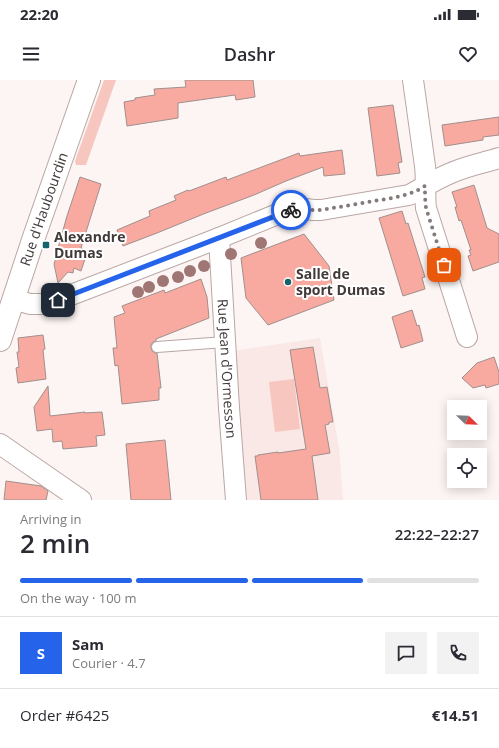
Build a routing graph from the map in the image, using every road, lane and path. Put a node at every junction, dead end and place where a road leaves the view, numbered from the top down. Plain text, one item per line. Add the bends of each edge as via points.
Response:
1 (89, 80) edge
2 (413, 80) edge
3 (499, 158) edge
4 (425, 186) junction
5 (219, 238) junction
6 (13, 299) junction
7 (467, 337) dead end
8 (0, 340) edge
9 (225, 342) junction
10 (157, 347) dead end
11 (0, 444) edge
12 (81, 500) edge
13 (236, 500) edge

1 - 6 main road, Rue d'Haubourdin
2 - 4 street via 425,166
3 - 4 street via 453,172
4 - 5 street via 409,195 321,210 297,208
4 - 7 street via 426,208
5 - 6 street via 58,300 30,304
5 - 9 street, Rue Jean d'Ormesson
6 - 8 main road, Rue d'Haubourdin
9 - 10 lane
9 - 13 street, Rue Jean d'Ormesson
11 - 12 street

